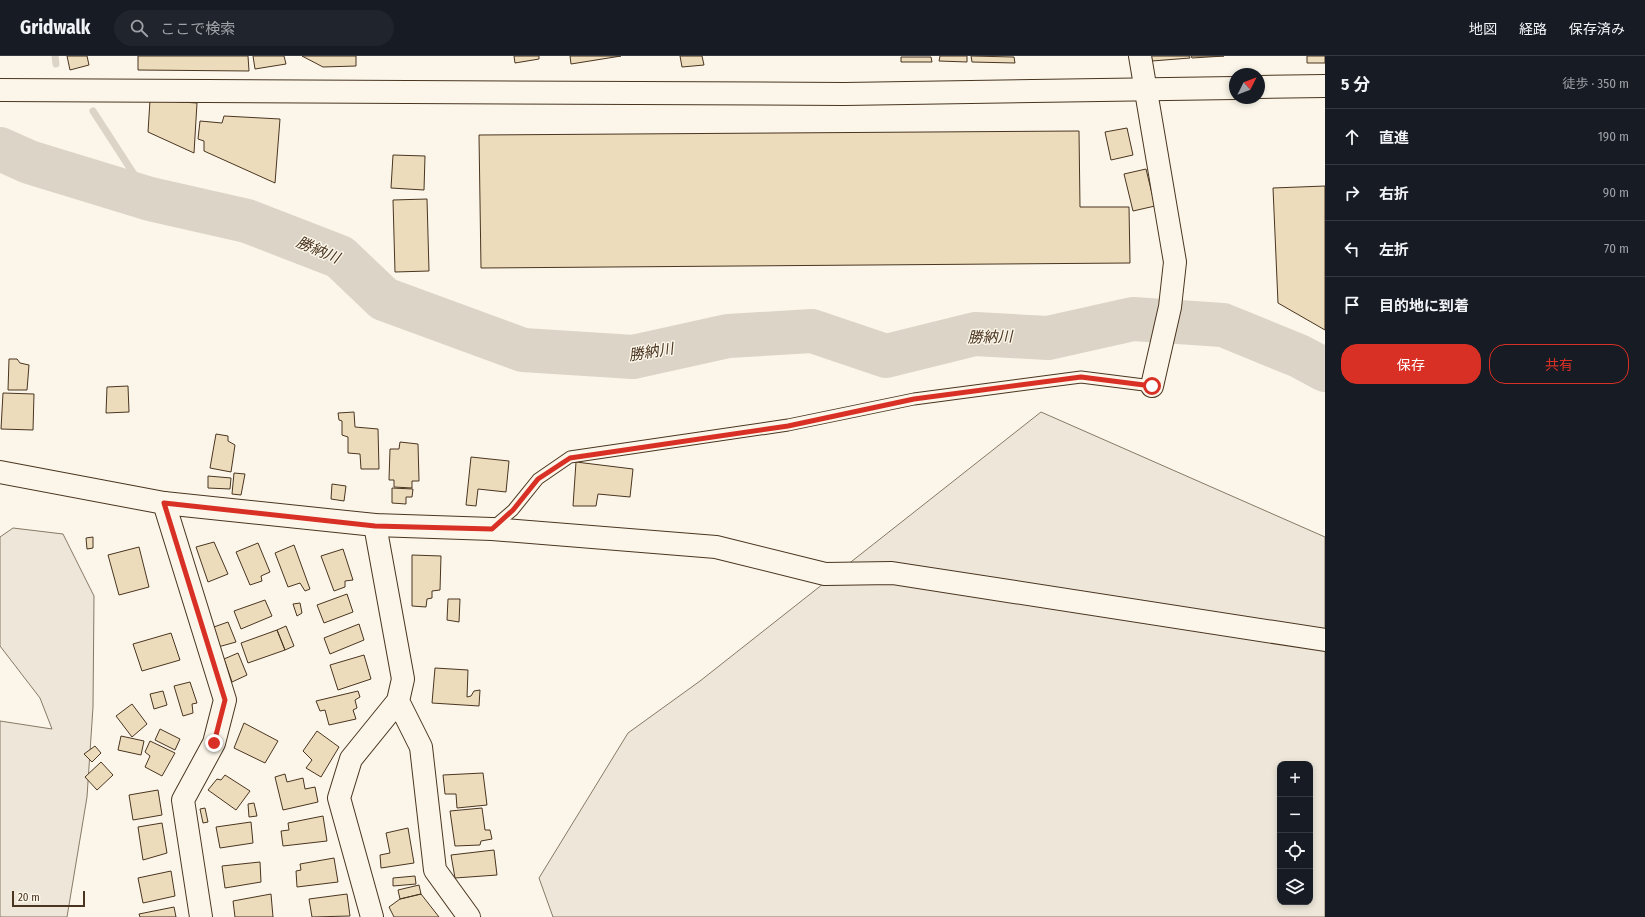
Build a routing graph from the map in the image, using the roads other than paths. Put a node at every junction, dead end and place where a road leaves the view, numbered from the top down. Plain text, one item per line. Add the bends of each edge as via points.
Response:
1 (1140, 56) edge
2 (1325, 86) edge
3 (1265, 87) edge
4 (1229, 88) edge
5 (1146, 89) junction
6 (0, 90) edge
7 (1152, 386) joint
8 (0, 472) edge
9 (164, 503) junction
10 (375, 526) junction
11 (492, 529) junction
12 (1325, 640) edge
13 (398, 701) junction
14 (201, 917) edge
15 (372, 917) edge
16 (469, 917) edge

1 - 5 street
2 - 3 street
4 - 5 street
5 - 6 street via 844,94
5 - 7 street via 1175,262 1170,307
7 - 11 lane via 1081,377 914,399 788,426 570,458 538,479 513,510
8 - 9 street
9 - 10 street
9 - 14 street via 225,700 214,743 183,800
10 - 11 street
10 - 13 street via 403,679
11 - 12 street via 716,547 825,574 892,573
13 - 15 street via 351,759 339,798
13 - 16 street via 421,747 435,870

